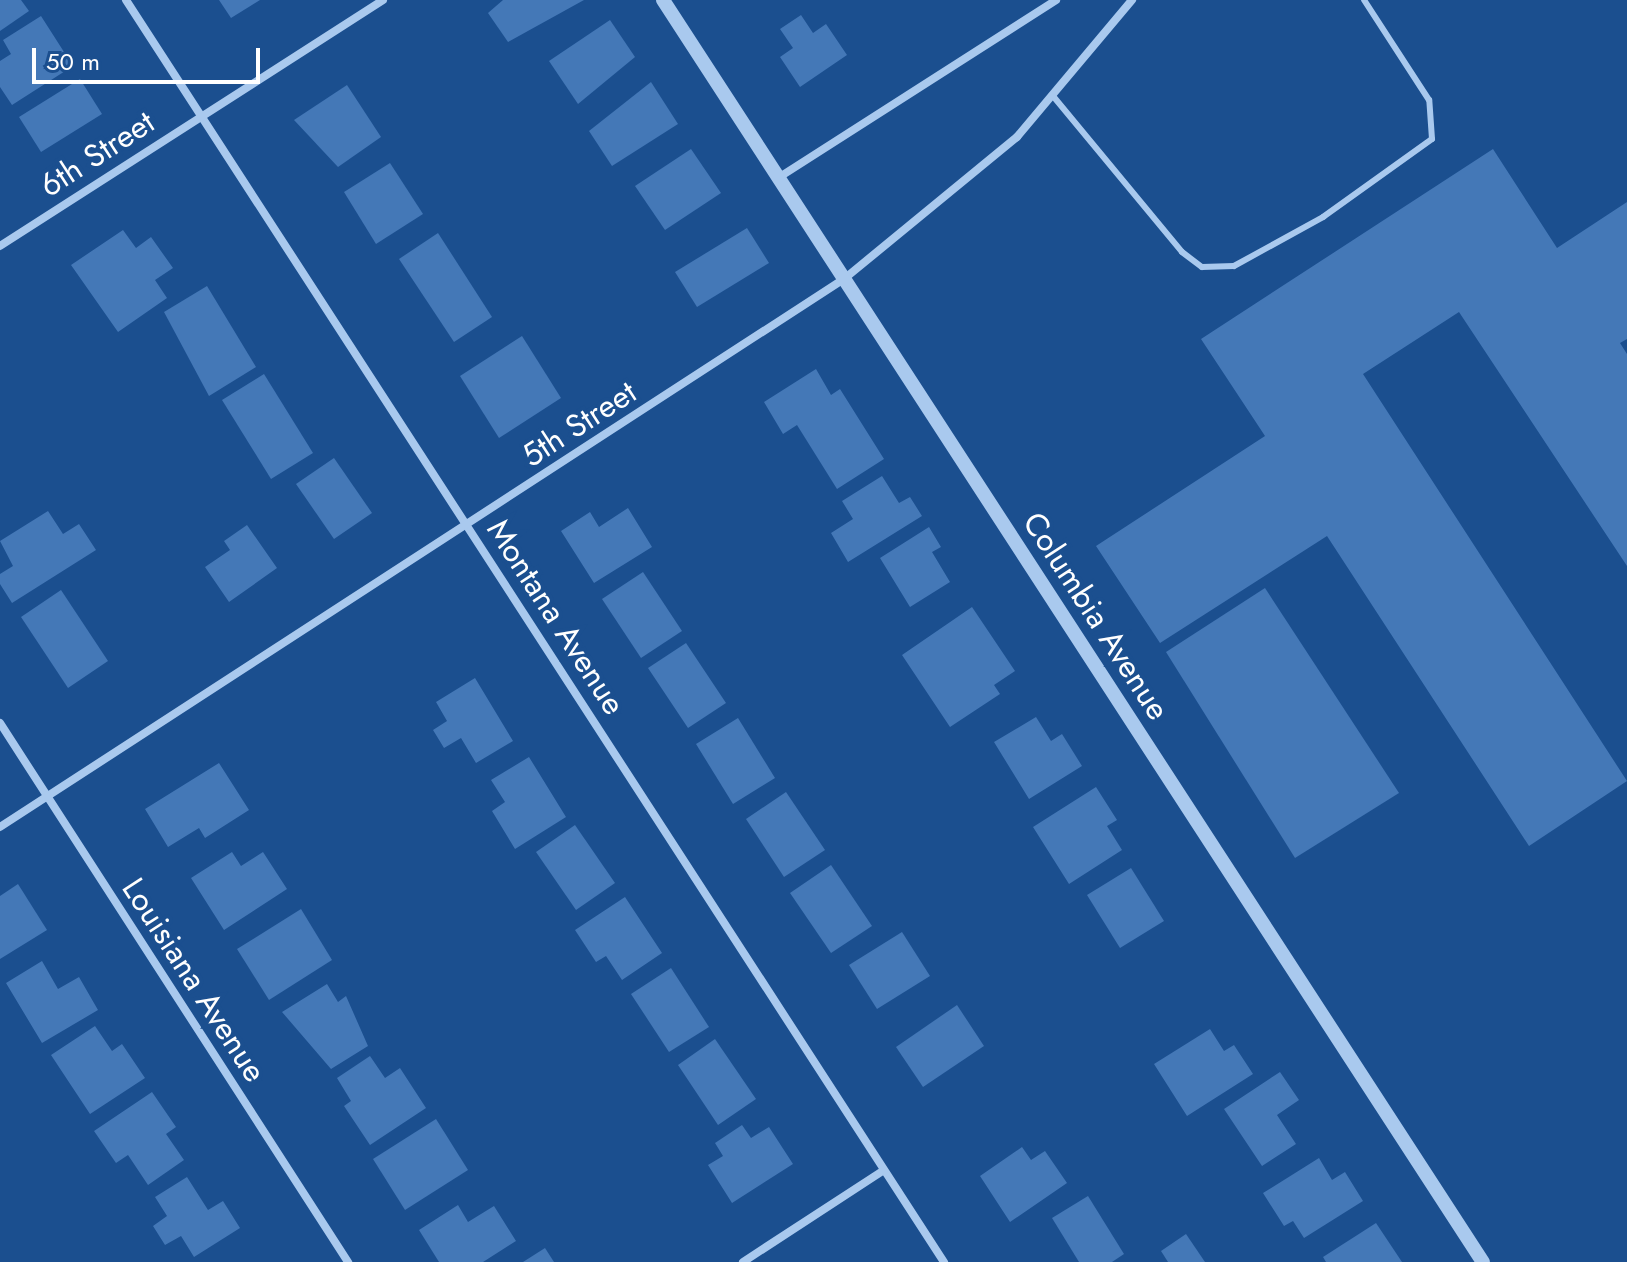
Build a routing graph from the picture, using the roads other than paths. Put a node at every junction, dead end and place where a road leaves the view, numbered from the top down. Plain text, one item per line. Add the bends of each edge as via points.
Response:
1 (126, 0) edge
2 (383, 0) edge
3 (663, 0) edge
4 (1056, 0) edge
5 (1132, 0) edge
6 (1364, 0) edge
7 (1053, 96) junction
8 (200, 116) junction
9 (778, 178) junction
10 (0, 246) edge
11 (844, 279) junction
12 (468, 525) junction
13 (0, 723) edge
14 (47, 796) junction
15 (0, 827) edge
16 (884, 1170) junction
17 (348, 1262) edge
18 (743, 1262) edge
19 (944, 1262) edge
20 (1483, 1262) edge

1 - 8 street, Montana Avenue
2 - 8 street, 6th Street
3 - 9 street, Columbia Avenue
4 - 9 street
5 - 7 street, 5th Street
6 - 7 lane via 1429,100 1432,139 1323,217 1234,266 1202,267 1182,252
7 - 11 street, 5th Street via 977,176
8 - 10 street, 6th Street
8 - 12 street, Montana Avenue
9 - 11 street, Columbia Avenue
11 - 12 street, 5th Street
11 - 20 street, Columbia Avenue
12 - 14 street, 5th Street
12 - 16 street, Montana Avenue
13 - 14 street, Louisiana Avenue
14 - 15 street, 5th Street
14 - 17 street, Louisiana Avenue
16 - 18 street
16 - 19 street, Montana Avenue

